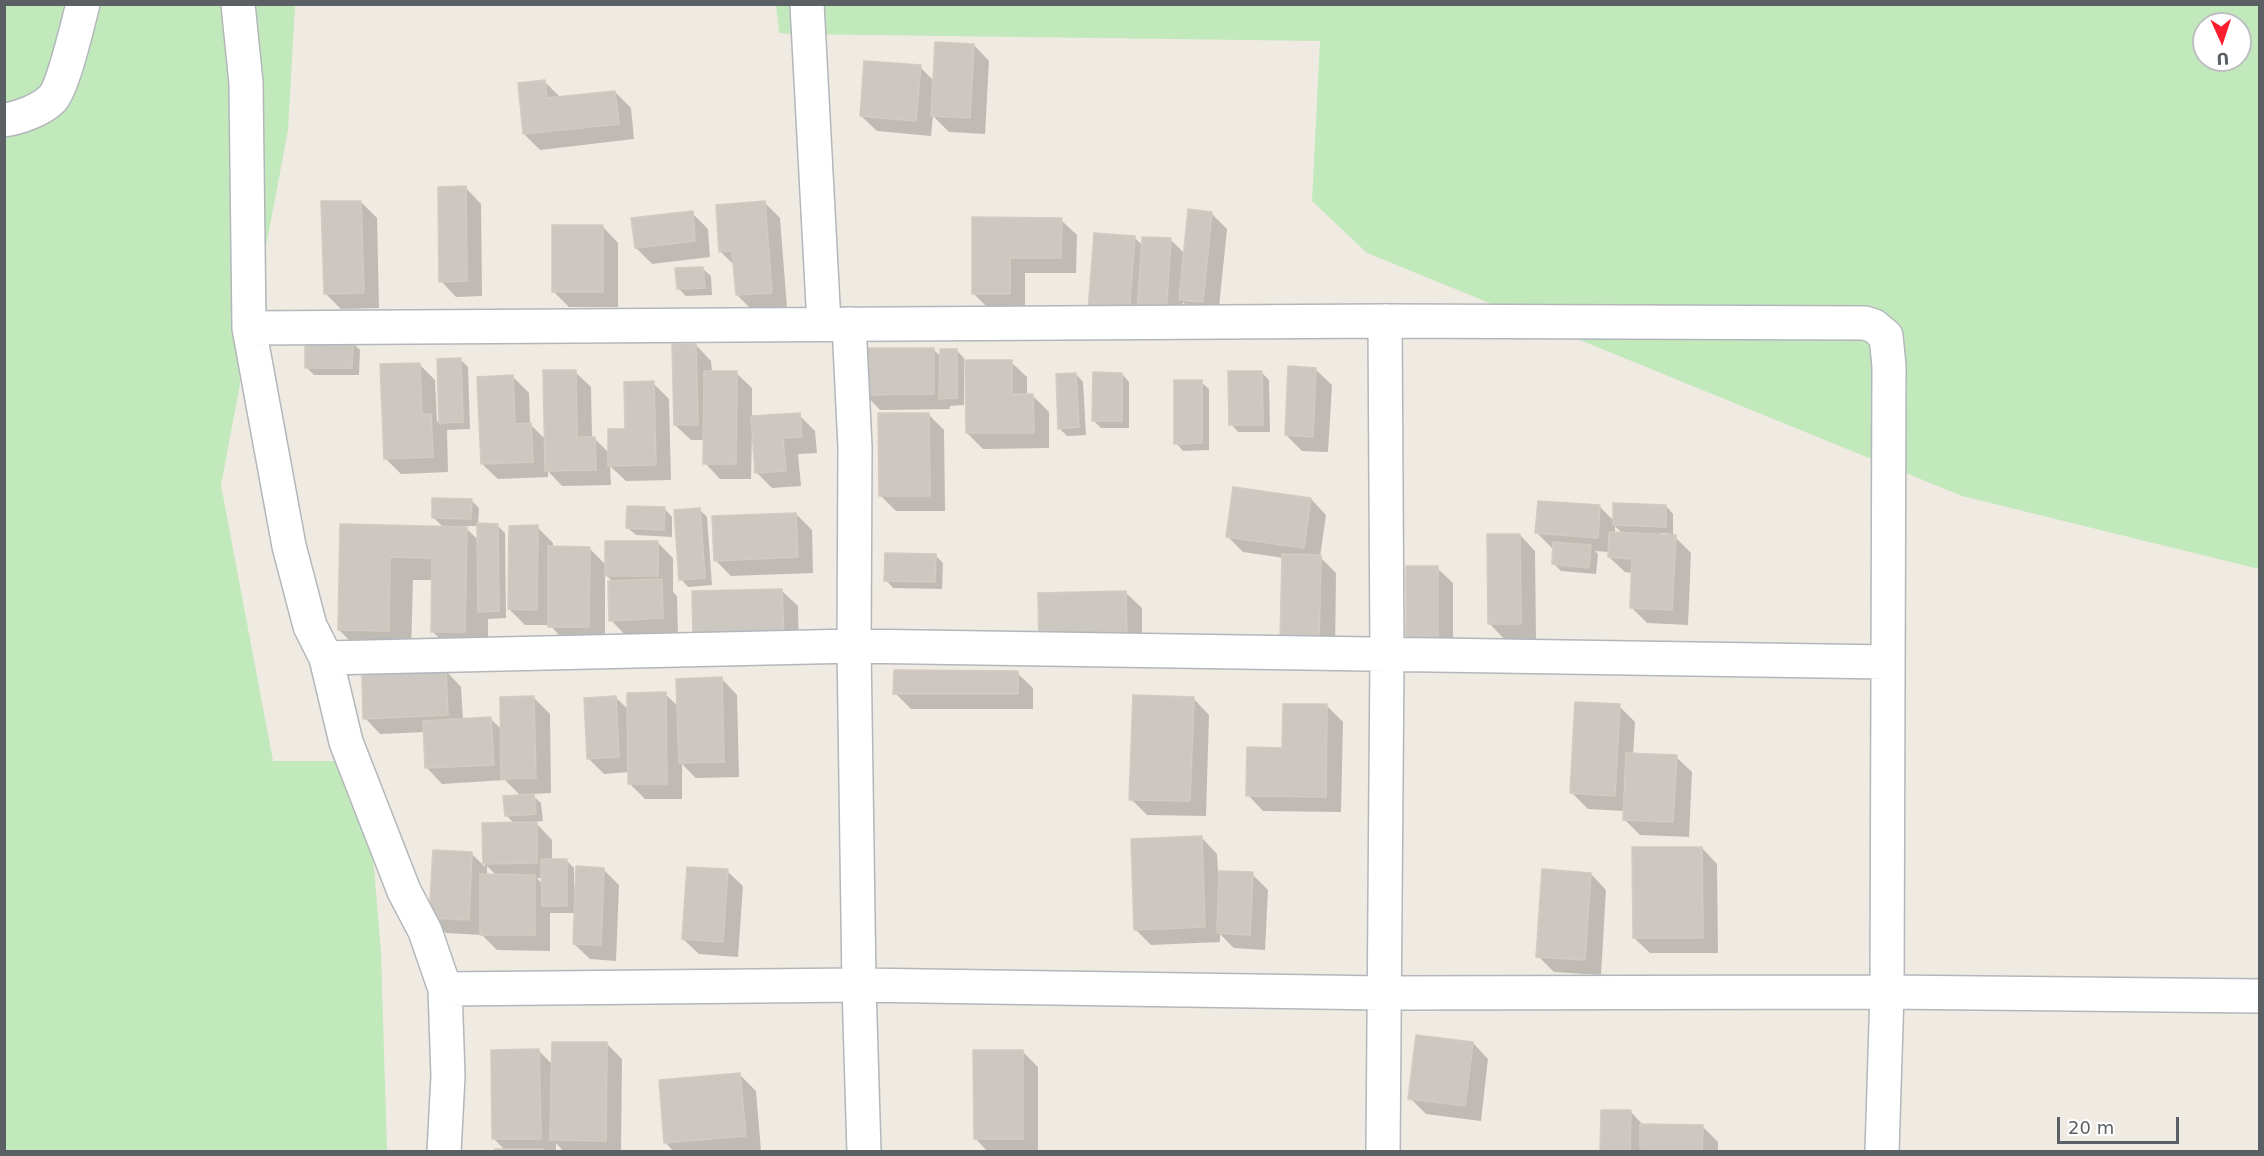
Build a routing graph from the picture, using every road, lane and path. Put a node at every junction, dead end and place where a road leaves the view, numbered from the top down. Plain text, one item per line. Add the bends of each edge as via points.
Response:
1 (83, 4) edge
2 (238, 4) edge
3 (807, 4) edge
4 (4, 120) edge
5 (1385, 321) junction
6 (836, 324) junction
7 (249, 328) junction
8 (854, 646) junction
9 (1387, 655) junction
10 (326, 658) junction
11 (1887, 662) junction
12 (859, 985) junction
13 (446, 989) junction
14 (1887, 992) junction
15 (1383, 993) junction
16 (2259, 996) edge
17 (444, 1152) edge
18 (864, 1152) edge
19 (1383, 1152) edge
20 (1882, 1152) edge

1 - 4 street via 53,99 20,118
2 - 7 street via 246,83
3 - 6 street
5 - 6 street
5 - 9 street
5 - 11 street via 1865,323 1879,329 1886,336 1889,366
6 - 7 street
6 - 8 street via 855,447
7 - 10 street via 289,546 310,626
8 - 9 street
8 - 10 street
8 - 12 street
9 - 11 street
9 - 15 street
10 - 13 street via 346,742
11 - 14 street
12 - 13 street
12 - 15 street
12 - 18 street
13 - 17 street via 448,1076
14 - 15 street
14 - 16 street
14 - 20 street
15 - 19 street

